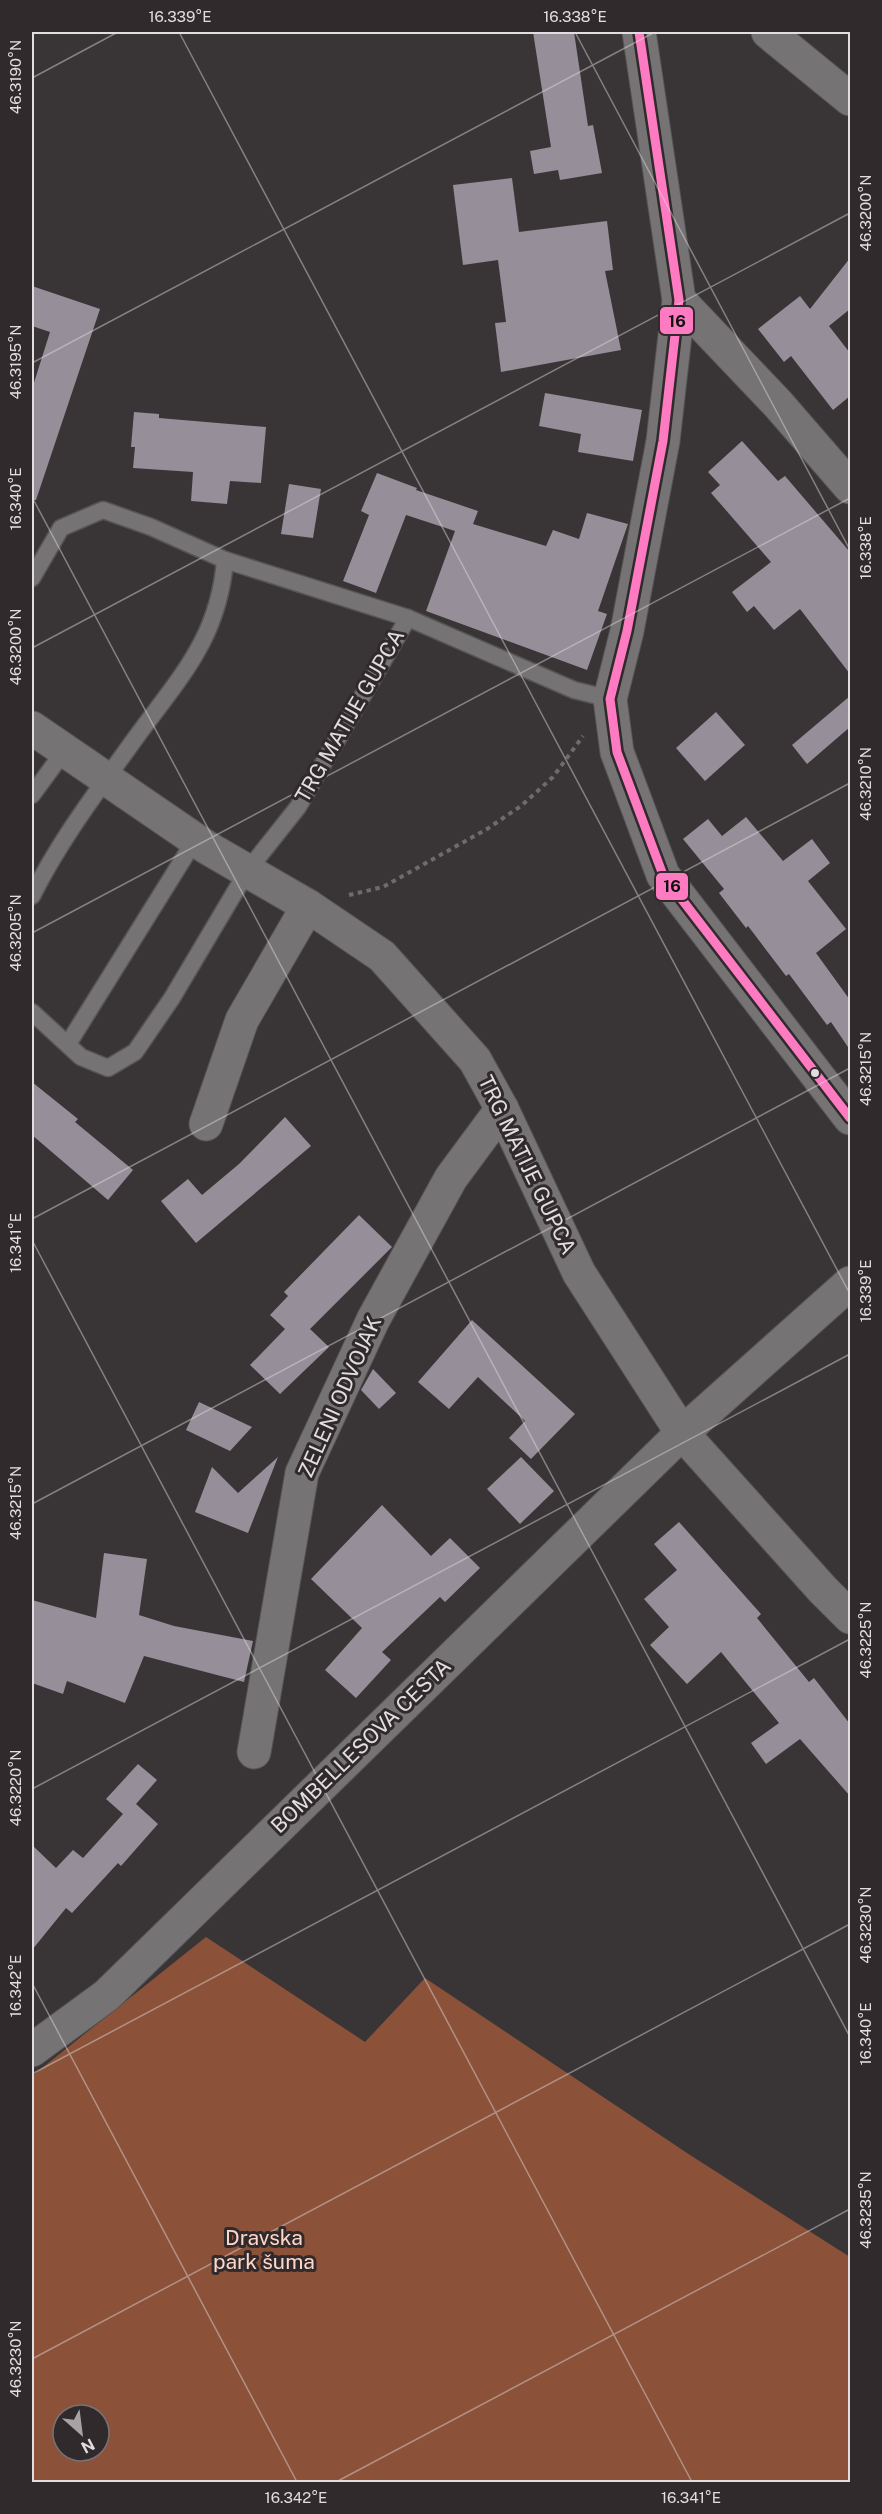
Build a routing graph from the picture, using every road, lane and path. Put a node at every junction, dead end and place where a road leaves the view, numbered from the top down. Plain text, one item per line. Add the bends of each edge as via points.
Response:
1 (639, 32) edge
2 (768, 32) edge
3 (850, 99) edge
4 (679, 300) junction
5 (850, 487) edge
6 (225, 560) junction
7 (32, 578) edge
8 (408, 618) junction
9 (610, 699) junction
10 (32, 728) edge
11 (64, 750) junction
12 (107, 779) junction
13 (32, 795) edge
14 (195, 840) junction
15 (248, 870) junction
16 (32, 896) edge
17 (308, 906) junction
18 (32, 1012) edge
19 (68, 1044) junction
20 (502, 1108) junction
21 (850, 1118) edge
22 (206, 1124) dead end
23 (850, 1282) edge
24 (682, 1433) junction
25 (850, 1617) edge
26 (254, 1752) dead end
27 (32, 2050) edge

1 - 4 street
2 - 3 street
4 - 5 street
4 - 9 street via 663,441
6 - 7 lane, TRG MATIJE GUPCA via 103,510 61,528
6 - 8 lane, TRG MATIJE GUPCA
6 - 12 lane via 217,610 200,651
8 - 9 lane, TRG MATIJE GUPCA via 574,690
8 - 15 lane, TRG MATIJE GUPCA via 298,807
9 - 17 path via 553,777 495,824 383,886
9 - 21 street via 617,752 663,875
10 - 11 street, TRG MATIJE GUPCA
11 - 12 street, TRG MATIJE GUPCA
11 - 13 lane
12 - 14 street, TRG MATIJE GUPCA
12 - 16 lane via 53,855
14 - 15 street, TRG MATIJE GUPCA
14 - 19 lane
15 - 17 street, TRG MATIJE GUPCA
15 - 19 lane, TRG MATIJE GUPCA via 135,1052 108,1068 81,1057
17 - 20 street, TRG MATIJE GUPCA via 382,956 475,1060
17 - 22 street via 242,1020
18 - 19 lane, TRG MATIJE GUPCA
20 - 24 street, TRG MATIJE GUPCA via 579,1273
20 - 26 street, ZELENI ODVOJAK via 451,1178 373,1320 302,1473
23 - 24 street, BOMBELLESOVA CESTA
24 - 25 street, TRG MATIJE GUPCA
24 - 27 street, BOMBELLESOVA CESTA via 107,1995

